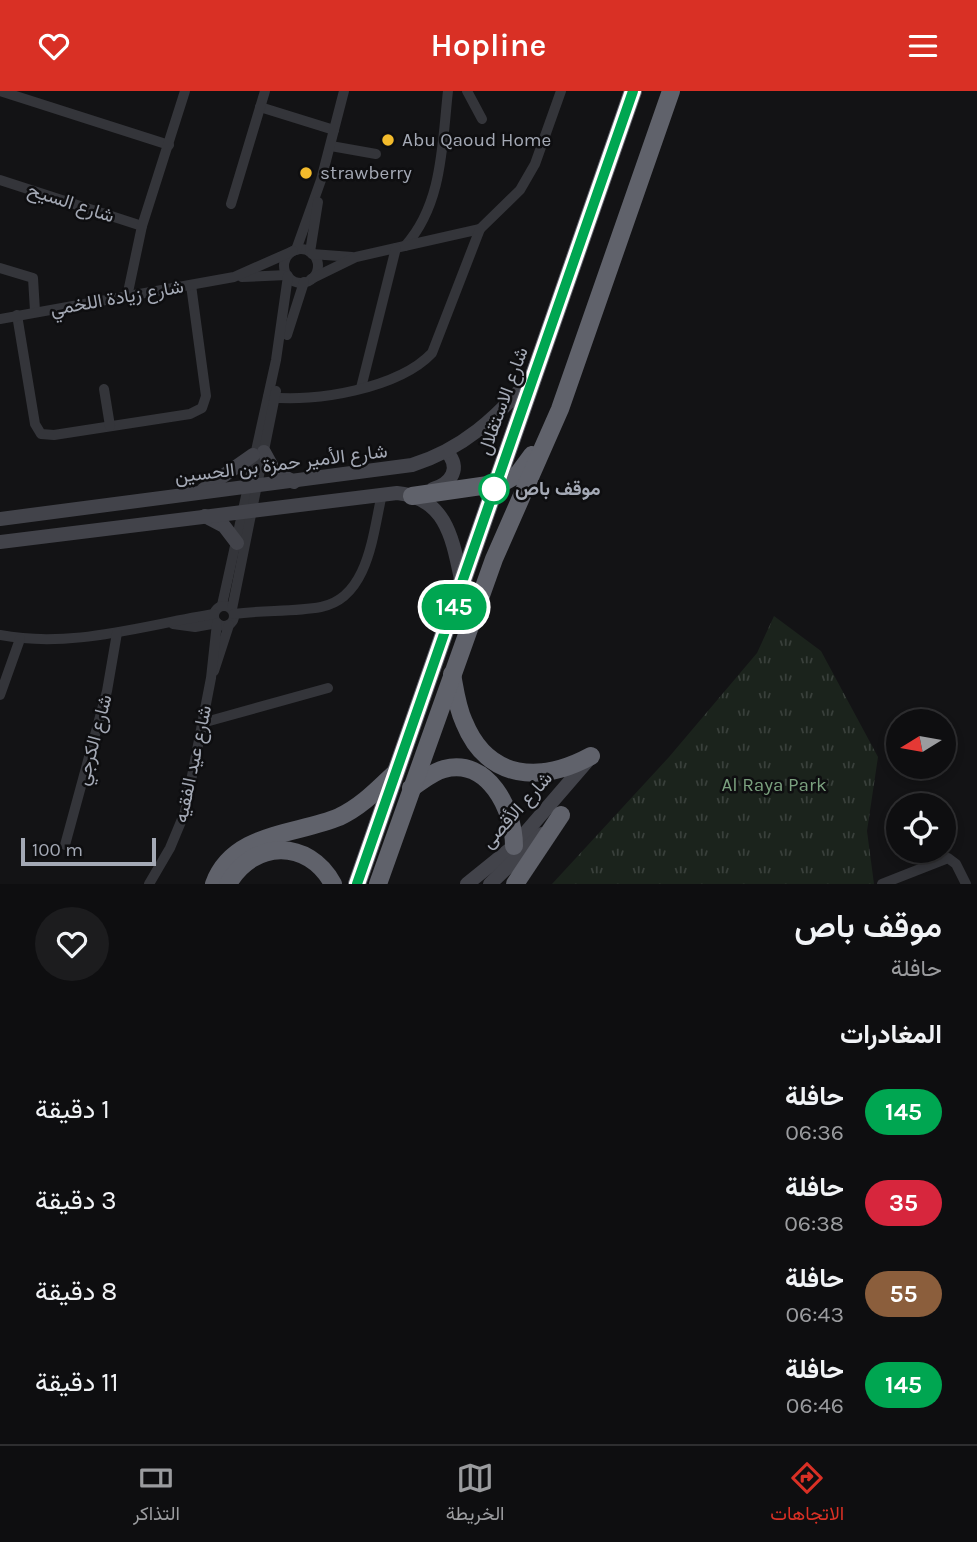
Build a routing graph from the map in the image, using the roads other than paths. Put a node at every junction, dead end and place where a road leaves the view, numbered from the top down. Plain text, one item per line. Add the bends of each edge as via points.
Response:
1 (0, 91) edge
2 (185, 91) edge
3 (265, 91) edge
4 (345, 91) edge
5 (448, 91) edge
6 (467, 91) edge
7 (561, 91) edge
8 (633, 91) edge
9 (671, 91) edge
10 (260, 107) junction
11 (482, 119) dead end
12 (334, 130) junction
13 (169, 145) junction
14 (331, 146) junction
15 (376, 154) dead end
16 (0, 180) edge
17 (321, 180) junction
18 (231, 204) dead end
19 (142, 226) junction
20 (480, 229) junction
21 (400, 247) junction
22 (295, 251) junction
23 (311, 253) junction
24 (356, 257) junction
25 (0, 268) edge
26 (287, 276) junction
27 (234, 277) junction
28 (307, 281) junction
29 (191, 285) junction
30 (127, 296) junction
31 (36, 311) junction
32 (17, 316) junction
33 (0, 319) edge
34 (535, 374) junction
35 (361, 388) junction
36 (104, 389) dead end
37 (271, 397) junction
38 (110, 426) junction
39 (547, 441) junction
40 (447, 452) junction
41 (259, 453) junction
42 (295, 483) junction
43 (495, 485) junction
44 (252, 488) junction
45 (197, 494) junction
46 (382, 494) junction
47 (412, 496) junction
48 (247, 511) junction
49 (204, 516) junction
50 (0, 519) edge
51 (27, 538) junction
52 (0, 542) edge
53 (237, 543) junction
54 (0, 552) edge
55 (237, 560) junction
56 (462, 584) junction
57 (230, 609) junction
58 (216, 620) junction
59 (229, 625) junction
60 (117, 633) junction
61 (0, 635) edge
62 (20, 639) junction
63 (452, 674) junction
64 (211, 678) junction
65 (328, 688) dead end
66 (0, 695) edge
67 (202, 723) junction
68 (591, 756) joint
69 (398, 771) junction
70 (411, 789) junction
71 (561, 815) joint
72 (65, 845) dead end
73 (514, 846) junction
74 (149, 884) edge
75 (214, 884) edge
76 (228, 884) edge
77 (333, 884) edge
78 (357, 884) edge
79 (378, 884) edge
80 (467, 884) edge
81 (490, 884) edge
82 (515, 884) edge
83 (882, 884) edge
84 (966, 884) edge

1 - 13 street
2 - 13 street
3 - 10 street
4 - 12 street
5 - 21 street via 435,190 419,227
6 - 11 street
7 - 20 street via 535,164 496,216
8 - 34 highway, شارع الاستقلال via 562,277
9 - 39 highway
10 - 12 street
10 - 18 street
12 - 14 street
13 - 19 street
14 - 15 street
14 - 17 street
16 - 19 street, شارع السيح
17 - 22 street
17 - 23 street
19 - 30 street
20 - 21 street
20 - 35 street via 432,353 407,375
21 - 24 street
21 - 35 street
22 - 23 street
22 - 26 street via 285,262
22 - 27 street, شارع زيادة اللخمي
23 - 24 street
23 - 28 street via 317,264
24 - 28 street
25 - 31 street via 33,278
26 - 27 street, شارع زيادة اللخمي
26 - 28 street
26 - 37 street
27 - 29 street, شارع زيادة اللخمي
28 - 37 street
29 - 30 street, شارع زيادة اللخمي
29 - 38 street via 206,396 202,408 190,414
30 - 31 street, شارع زيادة اللخمي
31 - 32 street, شارع زيادة اللخمي
32 - 33 street, شارع زيادة اللخمي
32 - 38 street via 37,429 46,436
34 - 40 main road, شارع الأمير حمزة بن الحسين via 489,423
34 - 43 highway, شارع الاستقلال
35 - 37 street
36 - 38 street
37 - 41 street
39 - 43 highway via 536,448 518,474
39 - 63 highway via 494,559
40 - 42 main road, شارع الأمير حمزة بن الحسين via 400,468
40 - 47 main road via 454,467 450,480
41 - 42 main road via 275,472
41 - 44 street
41 - 45 main road
42 - 44 main road, شارع الأمير حمزة بن الحسين
43 - 47 highway
43 - 56 highway, شارع الاستقلال
44 - 45 main road, شارع الأمير حمزة بن الحسين
44 - 48 street
45 - 50 main road, شارع الأمير حمزة بن الحسين
46 - 47 main road
46 - 48 main road
46 - 57 street via 360,574 343,598 323,606
47 - 56 main road via 432,506 444,519
48 - 49 main road
48 - 53 street
48 - 55 street
49 - 51 main road
49 - 53 main road via 224,526
51 - 52 main road
51 - 54 main road
53 - 55 street
55 - 57 street
56 - 69 highway, شارع الاستقلال
57 - 58 street
57 - 59 street, شارع عيد الفقيه
58 - 59 street
58 - 60 street
58 - 64 street, شارع عيد الفقيه
59 - 64 street, شارع عيد الفقيه
60 - 62 street
60 - 72 street, شارع الكرجي via 107,691
61 - 62 street
62 - 66 street
63 - 68 highway via 464,723 473,739 498,763 514,772 542,775
63 - 70 highway
64 - 67 street, شارع عيد الفقيه
65 - 67 street
67 - 74 street, شارع عيد الفقيه via 181,825
68 - 73 main road, شارع الأقصى
69 - 75 highway via 339,817 256,842 234,854
69 - 78 highway, شارع الاستقلال
70 - 73 highway via 445,768 481,776 508,809
70 - 79 highway
71 - 81 main road, شارع الأقصى
71 - 82 highway
73 - 80 main road, شارع الأقصى
76 - 77 highway via 247,860 277,851 305,855 322,867
83 - 84 street via 948,858

